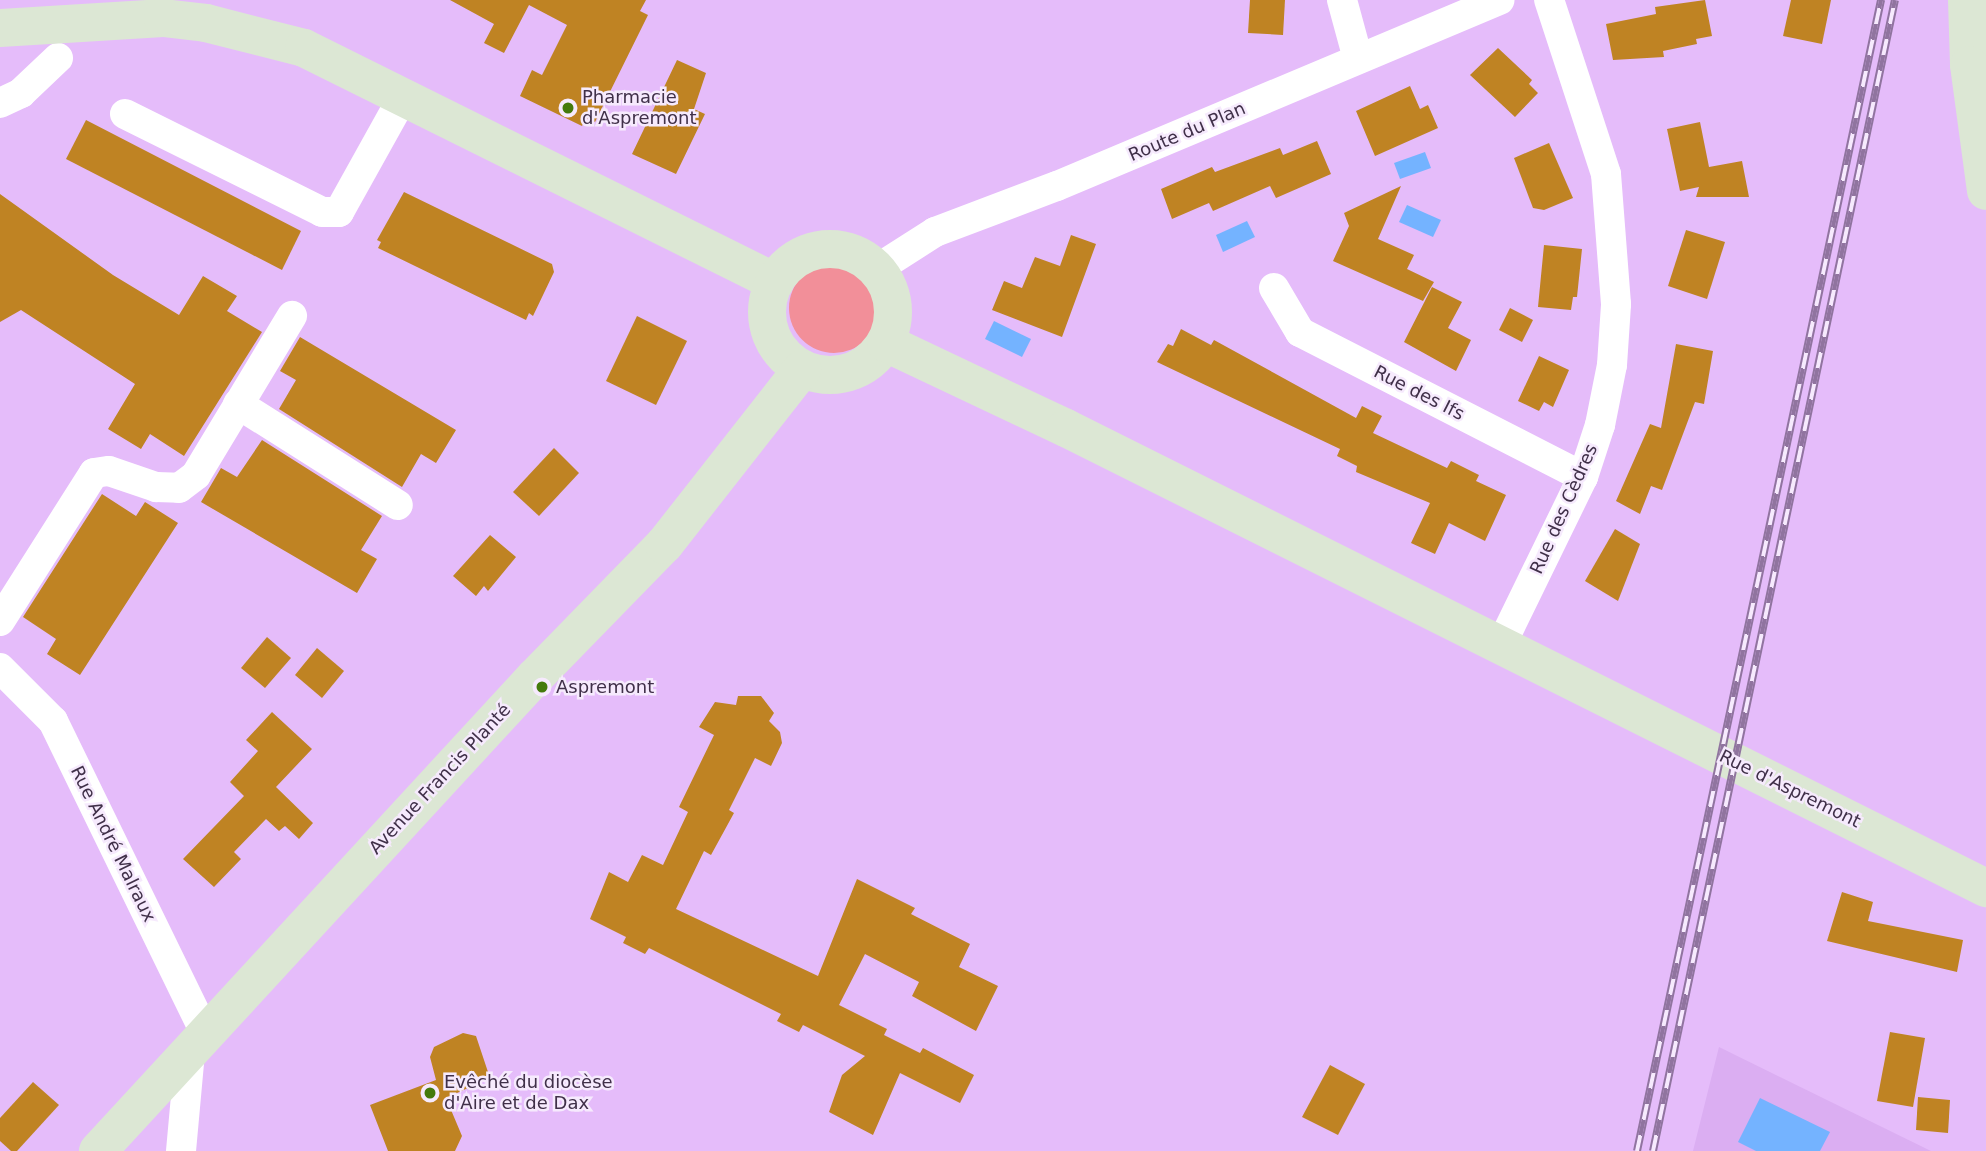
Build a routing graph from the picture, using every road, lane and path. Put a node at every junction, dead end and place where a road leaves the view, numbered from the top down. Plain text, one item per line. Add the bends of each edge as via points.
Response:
1 (1342, 0) edge
2 (1500, 0) edge
3 (1549, 0) edge
4 (1967, 0) edge
5 (160, 9) edge
6 (0, 28) edge
7 (58, 58) dead end
8 (1358, 60) junction
9 (404, 95) junction
10 (0, 103) edge
11 (125, 114) dead end
12 (1986, 191) edge
13 (877, 269) junction
14 (775, 282) junction
15 (1274, 288) dead end
16 (292, 316) dead end
17 (886, 342) junction
18 (802, 369) junction
19 (238, 404) junction
20 (1583, 477) junction
21 (398, 505) dead end
22 (0, 621) edge
23 (1501, 645) junction
24 (0, 668) edge
25 (1986, 888) edge
26 (198, 1044) junction
27 (104, 1149) edge
28 (181, 1151) edge

1 - 8 street
2 - 8 street, Route du Plan
3 - 20 street, Rue des Cèdres via 1606,174 1614,240 1612,365
4 - 12 main road via 1969,65
5 - 6 main road
5 - 9 main road via 304,48
7 - 10 street via 21,93
8 - 13 street, Route du Plan via 935,232
9 - 11 street via 340,212 322,212
9 - 14 main road
13 - 14 main road via 848,251 814,251 798,257
13 - 17 main road via 893,304
14 - 18 main road via 768,301 771,331 785,357
15 - 20 street, Rue des Ifs via 1300,332
16 - 19 street
17 - 18 main road via 858,369 820,375
17 - 23 main road, Rue d'Aspremont
18 - 26 main road, Avenue Francis Planté via 664,545 535,677
19 - 21 street
19 - 22 street via 196,475 179,488 156,487 109,471 94,473
20 - 23 street, Rue des Cèdres
23 - 25 main road, Rue d'Aspremont
24 - 26 street, Rue André Malraux via 53,721
26 - 27 main road, Avenue Francis Planté
26 - 28 street

